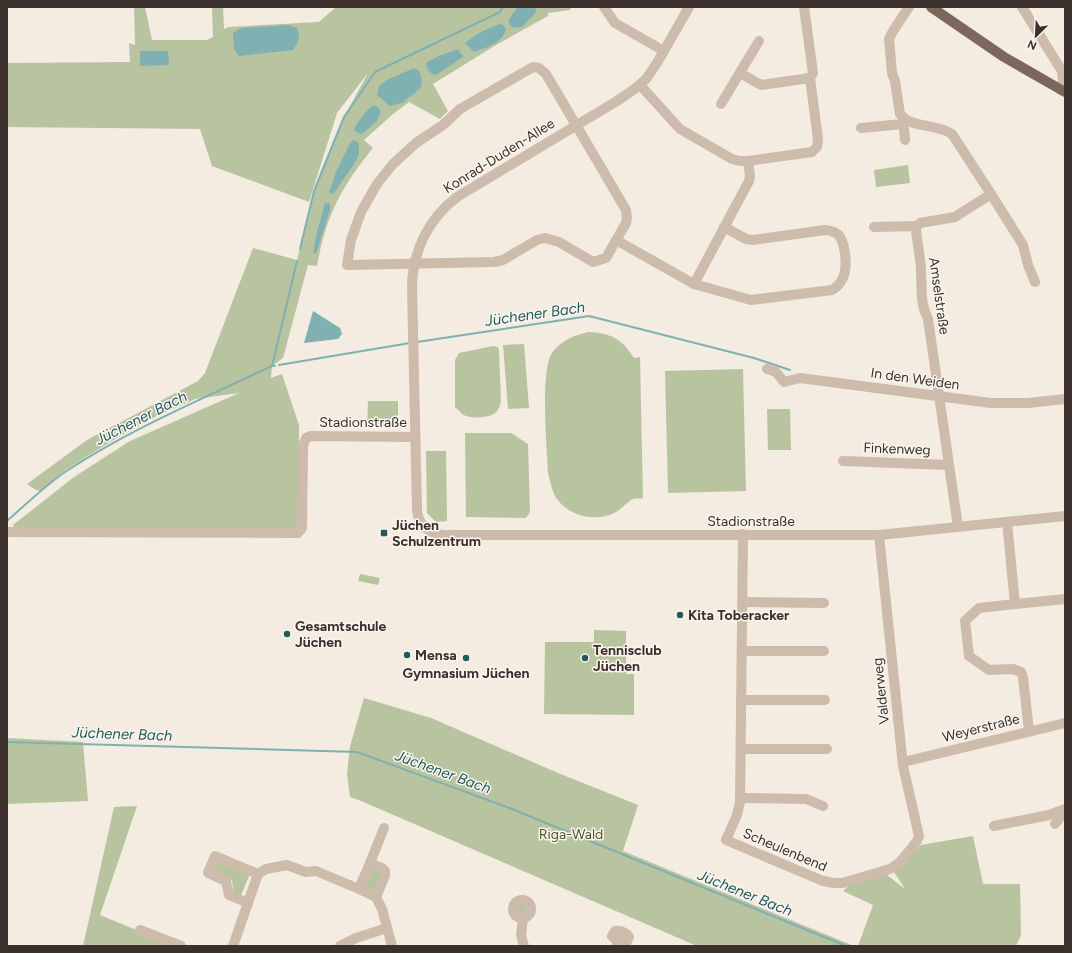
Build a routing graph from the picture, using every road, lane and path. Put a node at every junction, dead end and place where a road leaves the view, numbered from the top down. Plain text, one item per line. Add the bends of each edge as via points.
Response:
1 (604, 7) edge
2 (689, 7) edge
3 (804, 7) edge
4 (909, 7) edge
5 (931, 7) edge
6 (1022, 7) edge
7 (759, 41) dead end
8 (664, 51) junction
9 (740, 72) junction
10 (810, 78) junction
11 (640, 85) junction
12 (1063, 91) edge
13 (721, 104) dead end
14 (903, 120) junction
15 (576, 125) junction
16 (861, 128) dead end
17 (905, 140) dead end
18 (748, 161) junction
19 (991, 194) junction
20 (917, 226) junction
21 (724, 227) junction
22 (874, 227) dead end
23 (616, 240) junction
24 (414, 263) junction
25 (1035, 282) dead end
26 (694, 284) junction
27 (767, 369) dead end
28 (939, 396) junction
29 (1065, 399) edge
30 (415, 437) junction
31 (843, 461) dead end
32 (949, 465) junction
33 (1065, 516) edge
34 (1007, 522) junction
35 (958, 527) junction
36 (7, 532) edge
37 (436, 534) joint
38 (743, 534) junction
39 (879, 535) junction
40 (1065, 599) edge
41 (742, 602) junction
42 (824, 603) dead end
43 (1015, 604) junction
44 (742, 651) junction
45 (824, 651) dead end
46 (741, 700) junction
47 (825, 700) dead end
48 (1065, 723) edge
49 (1029, 731) junction
50 (741, 749) junction
51 (826, 749) dead end
52 (903, 762) junction
53 (740, 798) junction
54 (823, 806) dead end
55 (1065, 810) edge
56 (1055, 824) dead end
57 (994, 826) dead end
58 (384, 828) dead end
59 (916, 842) joint
60 (370, 863) junction
61 (258, 874) junction
62 (359, 889) junction
63 (376, 897) junction
64 (248, 903) junction
65 (523, 918) dead end
66 (387, 928) junction
67 (140, 930) dead end
68 (181, 946) edge
69 (233, 946) edge
70 (340, 946) edge
71 (392, 946) edge
72 (524, 946) edge

1 - 8 street via 615,23
2 - 8 street, Konrad-Duden-Allee
3 - 10 street via 813,73
4 - 14 street via 888,42 892,75 896,82
5 - 12 main road via 1004,56
6 - 12 street via 1062,71
7 - 9 street
8 - 11 street, Konrad-Duden-Allee
9 - 10 street via 761,85
9 - 13 street
10 - 18 street via 818,139 816,150 807,154
11 - 15 street, Konrad-Duden-Allee
11 - 18 street via 683,132 732,160
14 - 16 street
14 - 17 street
14 - 19 street via 952,134
15 - 23 street via 626,210 627,220
15 - 24 street, Konrad-Duden-Allee via 450,202 425,234
15 - 24 street via 544,72 533,66 463,106 443,125 407,151 380,179 365,204 351,240 347,265
18 - 21 street via 749,181
19 - 20 street via 956,217 923,222
19 - 25 street via 1024,245
20 - 22 street
20 - 28 street, Amselstraße via 924,312 928,320
21 - 26 street
21 - 26 street via 753,240 825,230 834,232 843,242 845,272 832,290 755,300
23 - 24 street via 606,258 593,262 559,242 545,238 498,261
23 - 26 street
24 - 30 street, Konrad-Duden-Allee via 412,286
27 - 28 street, In den Weiden via 776,372 784,382 800,378
28 - 29 street, In den Weiden via 1004,404
28 - 32 street, Amselstraße
30 - 36 street, Stadionstraße via 306,438 303,446 300,532
30 - 37 street, Konrad-Duden-Allee via 418,517 425,528
31 - 32 street, Finkenweg
32 - 35 street, Amselstraße
33 - 34 street, Stadionstraße
34 - 35 street, Stadionstraße
34 - 43 street
35 - 39 street, Stadionstraße
37 - 38 street, Stadionstraße
38 - 39 street, Stadionstraße
38 - 41 street
39 - 52 street, Valderweg
40 - 43 street
41 - 42 street
41 - 44 street
43 - 49 street via 979,608 965,621 969,656 989,670 1013,669 1021,672
44 - 45 street
44 - 46 street
46 - 47 street
46 - 50 street
48 - 49 street, Weyerstraße
49 - 52 street, Weyerstraße
50 - 51 street
50 - 53 street
52 - 59 street, Valderweg via 919,832
53 - 54 street via 806,799
53 - 59 street, Scheulenbend via 737,815 726,840 823,881 849,881 890,869 900,862
55 - 56 street
55 - 57 street
58 - 60 street
60 - 62 street
60 - 63 street via 384,869 386,873
61 - 62 street via 266,869 287,864 306,872 316,871
61 - 64 street
61 - 64 street via 215,856 208,873 226,881 230,895
62 - 63 street
63 - 66 street
64 - 69 street
65 - 72 street via 521,935
66 - 70 street
66 - 71 street
67 - 68 street

